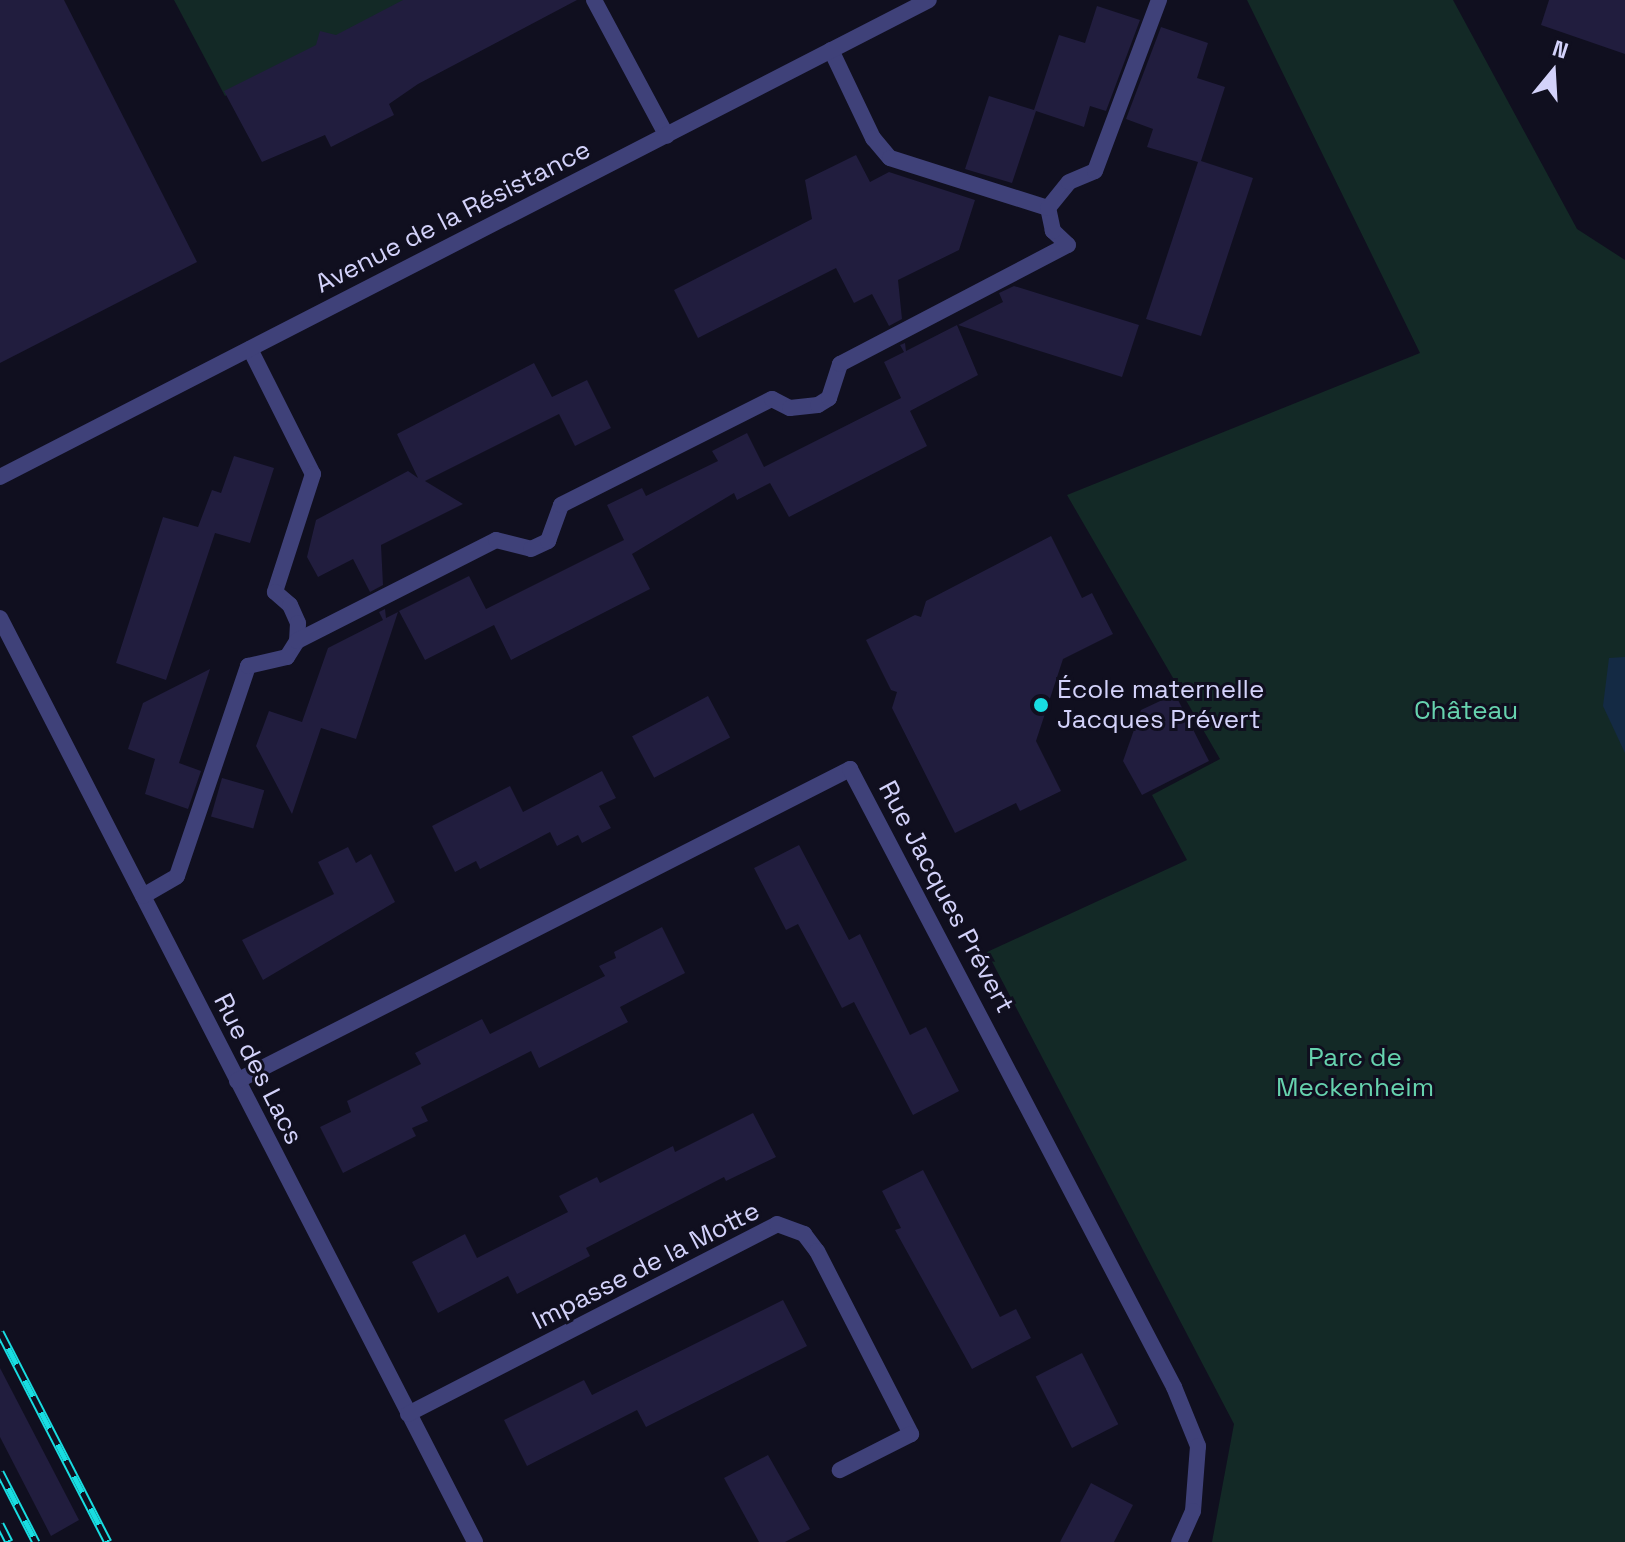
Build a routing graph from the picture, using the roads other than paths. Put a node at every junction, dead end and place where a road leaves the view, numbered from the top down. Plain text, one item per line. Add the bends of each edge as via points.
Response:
1 (594, 0) edge
2 (929, 0) edge
3 (1159, 0) edge
4 (831, 50) junction
5 (667, 136) junction
6 (1048, 208) junction
7 (250, 349) junction
8 (0, 477) edge
9 (0, 618) edge
10 (297, 641) junction
11 (143, 896) junction
12 (237, 1081) junction
13 (408, 1414) junction
14 (840, 1470) dead end
15 (475, 1542) edge
16 (1179, 1542) edge

1 - 5 street
2 - 4 street, Avenue de la Résistance
3 - 6 street via 1095,171 1057,192
4 - 5 street, Avenue de la Résistance
4 - 6 street via 873,138 890,158
5 - 7 street, Avenue de la Résistance
6 - 10 street via 1053,231 1068,245 840,364 829,398 818,405 790,408 772,399 561,505 558,525 540,545 513,548 496,540
7 - 8 street, Avenue de la Résistance
7 - 10 street via 313,474 275,592 290,605 298,623
9 - 11 street, Rue des Lacs
10 - 11 street via 287,657 248,666 177,876
11 - 12 street, Rue des Lacs
12 - 13 street, Rue des Lacs
12 - 16 street, Rue Jacques Prévert via 850,769 1174,1387 1198,1446 1193,1511
13 - 14 street, Impasse de la Motte via 777,1224 804,1234 817,1251 911,1434
13 - 15 street, Rue des Lacs

